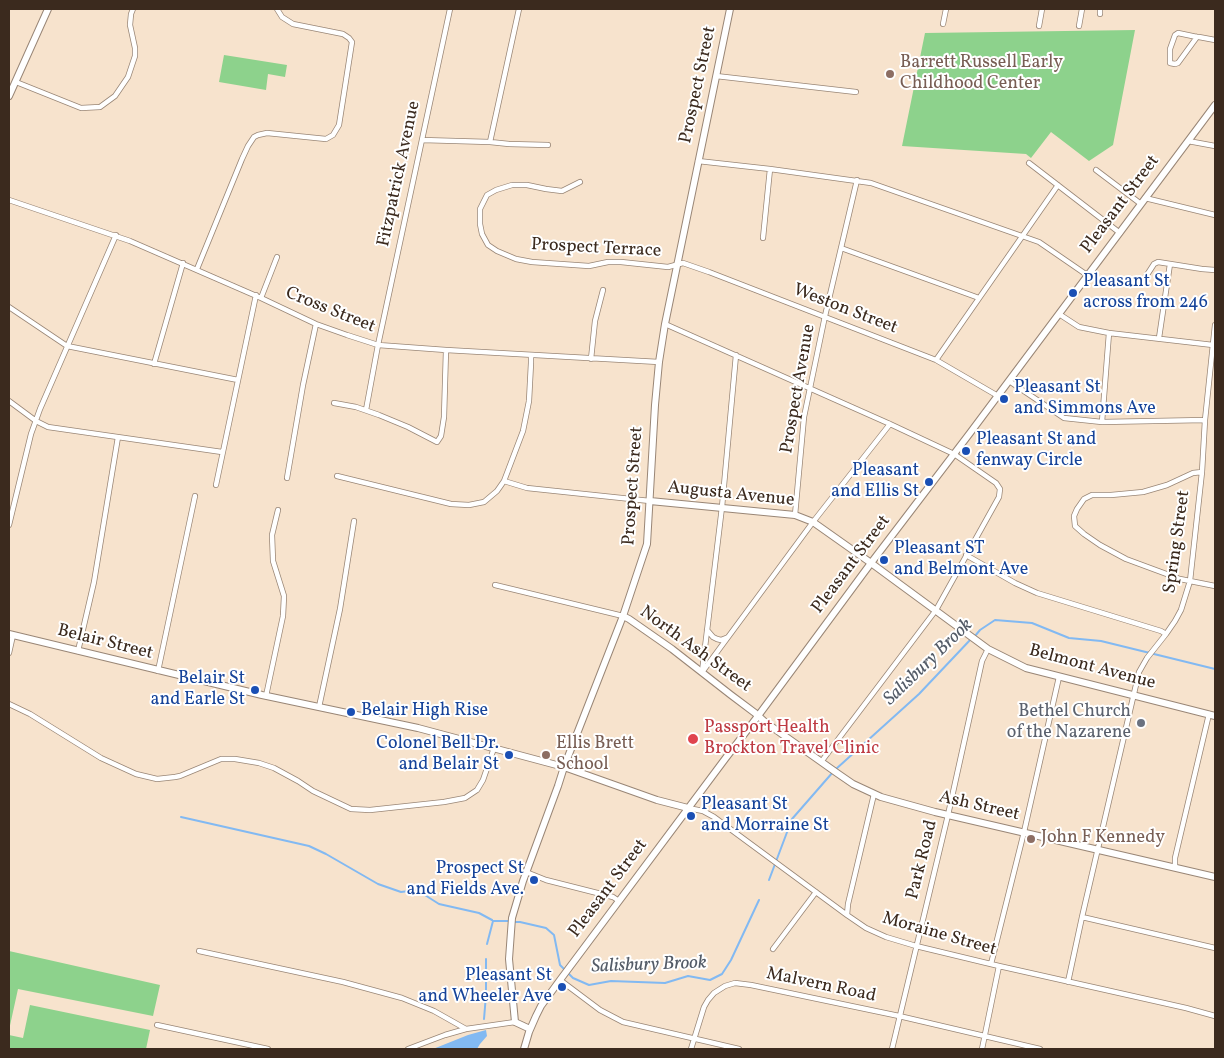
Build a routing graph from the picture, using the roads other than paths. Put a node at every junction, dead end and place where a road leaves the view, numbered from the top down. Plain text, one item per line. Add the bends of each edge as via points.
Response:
1 (48, 9) edge
2 (133, 9) edge
3 (277, 9) edge
4 (450, 9) edge
5 (519, 9) edge
6 (730, 9) edge
7 (946, 9) edge
8 (1042, 9) edge
9 (1082, 9) edge
10 (943, 24) dead end
11 (1039, 26) dead end
12 (1079, 26) dead end
13 (1197, 37) junction
14 (1215, 40) edge
15 (716, 76) junction
16 (16, 82) junction
17 (856, 92) dead end
18 (9, 96) edge
19 (1215, 105) edge
20 (422, 140) junction
21 (1188, 141) junction
22 (490, 142) junction
23 (548, 145) dead end
24 (1215, 146) edge
25 (698, 161) junction
26 (1029, 163) dead end
27 (770, 169) junction
28 (1096, 170) dead end
29 (857, 180) junction
30 (580, 182) dead end
31 (1058, 185) junction
32 (9, 200) edge
33 (1143, 201) junction
34 (1215, 215) edge
35 (1120, 233) junction
36 (116, 235) junction
37 (1022, 236) junction
38 (763, 238) dead end
39 (840, 248) junction
40 (276, 257) dead end
41 (183, 263) junction
42 (1170, 264) junction
43 (677, 266) junction
44 (197, 269) junction
45 (1215, 270) edge
46 (1087, 275) junction
47 (1143, 281) dead end
48 (602, 290) dead end
49 (256, 295) junction
50 (261, 298) junction
51 (979, 298) junction
52 (9, 308) edge
53 (1059, 314) junction
54 (825, 316) junction
55 (316, 324) junction
56 (665, 324) junction
57 (1215, 325) edge
58 (1109, 333) junction
59 (1159, 338) junction
60 (378, 345) junction
61 (1213, 345) junction
62 (67, 346) junction
63 (446, 350) junction
64 (531, 355) junction
65 (736, 355) junction
66 (590, 359) junction
67 (936, 360) junction
68 (659, 362) junction
69 (154, 364) junction
70 (238, 380) junction
71 (1009, 381) junction
72 (1212, 381) edge
73 (810, 388) junction
74 (998, 396) junction
75 (9, 402) edge
76 (334, 402) dead end
77 (366, 410) junction
78 (1205, 420) junction
79 (36, 421) junction
80 (1102, 422) junction
81 (890, 424) junction
82 (118, 437) junction
83 (222, 452) junction
84 (954, 454) junction
85 (1202, 472) junction
86 (338, 476) dead end
87 (287, 478) dead end
88 (504, 481) junction
89 (216, 485) dead end
90 (195, 496) dead end
91 (650, 501) junction
92 (722, 507) junction
93 (278, 510) dead end
94 (795, 516) junction
95 (354, 521) dead end
96 (813, 522) junction
97 (9, 525) edge
98 (966, 555) junction
99 (871, 562) junction
100 (1190, 582) junction
101 (495, 585) dead end
102 (1215, 586) edge
103 (936, 610) junction
104 (623, 616) junction
105 (708, 630) junction
106 (1166, 634) junction
107 (11, 635) edge
108 (728, 638) junction
109 (988, 649) junction
110 (78, 651) junction
111 (9, 653) edge
112 (158, 671) junction
113 (702, 672) junction
114 (1059, 677) junction
115 (1134, 695) junction
116 (266, 696) junction
117 (9, 704) edge
118 (319, 707) junction
119 (1212, 715) edge
120 (758, 716) junction
121 (494, 748) junction
122 (821, 762) junction
123 (564, 767) junction
124 (874, 794) junction
125 (688, 808) junction
126 (948, 815) junction
127 (1024, 832) junction
128 (1098, 849) junction
129 (1175, 867) junction
130 (526, 872) junction
131 (1215, 877) edge
132 (816, 892) junction
133 (619, 901) junction
134 (847, 915) junction
135 (1082, 917) junction
136 (916, 946) junction
137 (1215, 948) edge
138 (773, 949) dead end
139 (199, 951) dead end
140 (991, 964) junction
141 (999, 966) junction
142 (561, 978) junction
143 (1068, 982) junction
144 (899, 1016) junction
145 (1215, 1016) edge
146 (515, 1022) junction
147 (157, 1025) dead end
148 (466, 1029) junction
149 (530, 1029) junction
150 (984, 1036) junction
151 (693, 1039) junction
152 (268, 1049) edge
153 (408, 1049) edge
154 (524, 1049) edge
155 (691, 1049) edge
156 (739, 1049) edge
157 (892, 1049) edge
158 (982, 1049) edge
159 (1040, 1049) edge

1 - 16 street
2 - 16 street via 130,25 135,56 128,77 115,96 100,107 81,108
3 - 44 street via 293,24 343,34 352,42 339,125 326,139 271,134 258,135 251,141
4 - 20 street, Fitzpatrick Avenue
5 - 22 street
6 - 15 street, Prospect Street
7 - 10 street
8 - 11 street
9 - 12 street
13 - 13 street via 1174,35 1170,63 1178,62
13 - 14 street
15 - 17 street
15 - 25 street, Prospect Street
16 - 18 street
19 - 21 street, Pleasant Street
20 - 22 street
20 - 60 street, Fitzpatrick Avenue
21 - 24 street
21 - 33 street, Pleasant Street
22 - 23 street
25 - 27 street
25 - 43 street, Prospect Street
26 - 31 street
27 - 29 street
27 - 38 street
28 - 33 street
29 - 37 street
29 - 39 street, Prospect Avenue
30 - 43 street, Prospect Terrace via 562,191 512,185 488,195 480,210 480,224 488,244 497,251 532,262
31 - 35 street
31 - 37 street
32 - 36 street, Cross Street
33 - 34 street
33 - 35 street, Pleasant Street
35 - 46 street, Pleasant Street
36 - 41 street, Cross Street
36 - 62 street
37 - 46 street via 1040,242
37 - 51 street
39 - 51 street
39 - 54 street, Prospect Avenue
40 - 50 street
41 - 44 street, Cross Street
41 - 69 street
42 - 45 street
42 - 47 street via 1154,264
42 - 59 street
43 - 54 street, Weston Street via 683,263
43 - 56 street, Prospect Street
44 - 49 street, Cross Street
46 - 53 street, Pleasant Street
48 - 66 street
49 - 50 street, Cross Street
49 - 70 street
50 - 55 street, Cross Street
51 - 67 street
52 - 62 street
53 - 58 street via 1079,327
53 - 71 street, Pleasant Street
54 - 67 street, Weston Street
54 - 73 street, Prospect Avenue
55 - 60 street, Cross Street
55 - 87 street
56 - 65 street
56 - 68 street, Prospect Street
57 - 61 street, Spring Street
58 - 59 street
58 - 80 street
59 - 61 street
60 - 63 street, Cross Street
60 - 77 street, Fitzpatrick Avenue
61 - 72 street, Spring Street
62 - 69 street
62 - 79 street
63 - 64 street, Cross Street
63 - 77 street via 444,416 438,442
64 - 66 street, Cross Street
64 - 88 street via 526,422
65 - 73 street
65 - 92 street
66 - 68 street, Cross Street
67 - 74 street, Weston Street
68 - 91 street, Prospect Street
69 - 70 street
70 - 83 street
71 - 74 street, Pleasant Street
71 - 80 street via 1064,418
72 - 78 street, Spring Street
73 - 81 street
73 - 94 street, Prospect Avenue via 804,417
74 - 84 street, Pleasant Street
75 - 79 street
76 - 77 street
78 - 80 street
78 - 85 street, Spring Street
79 - 82 street via 48,427
79 - 97 street
81 - 84 street
81 - 96 street
82 - 83 street
82 - 110 street via 94,582
83 - 89 street
84 - 98 street via 1000,489
84 - 99 street, Pleasant Street
85 - 100 street, Spring Street
85 - 100 street via 1143,492 1092,495 1084,499 1074,516 1075,526 1100,545 1132,561
86 - 88 street via 451,504 469,505 484,502
88 - 91 street, Augusta Avenue via 527,488
90 - 112 street
91 - 92 street, Augusta Avenue
91 - 104 street, Prospect Street via 648,544
92 - 94 street, Augusta Avenue
92 - 105 street
93 - 116 street via 272,535 273,561 284,596 283,616
94 - 96 street, Augusta Avenue
95 - 118 street via 340,609
96 - 99 street, Augusta Avenue
96 - 108 street
98 - 103 street
98 - 106 street via 1037,593
99 - 103 street, Belmont Avenue
99 - 120 street, Pleasant Street
100 - 102 street
100 - 106 street, Spring Street via 1181,610
101 - 104 street, North Ash Street
103 - 109 street, Belmont Avenue
103 - 122 street
104 - 113 street, North Ash Street
104 - 123 street, Prospect Street
105 - 108 street via 716,639
105 - 113 street
106 - 115 street, Spring Street via 1139,672
107 - 110 street, Belair Street
107 - 111 street
108 - 113 street
109 - 114 street, Belmont Avenue via 1026,668
109 - 126 street, Park Road via 982,661
110 - 112 street, Belair Street
112 - 116 street, Belair Street
113 - 120 street, North Ash Street
114 - 115 street, Belmont Avenue
114 - 127 street
115 - 119 street, Belmont Avenue
115 - 128 street, Spring Street
116 - 118 street, Belair Street
117 - 121 street via 101,758 136,774 157,779 175,777 221,759 235,759 274,768 351,809 370,810 465,798 484,780
118 - 121 street, Belair Street
119 - 129 street
120 - 122 street, Ash Street
120 - 125 street, Pleasant Street
121 - 123 street, Belair Street
122 - 124 street, Ash Street
123 - 125 street, Belair Street
123 - 130 street, Prospect Street
124 - 126 street, Ash Street
124 - 134 street
125 - 132 street, Moraine Street via 714,816
125 - 133 street, Pleasant Street
126 - 127 street, Ash Street
126 - 136 street, Park Road
127 - 128 street, Ash Street
127 - 140 street
128 - 129 street, Ash Street
128 - 135 street, Spring Street
129 - 131 street, Ash Street
130 - 133 street
130 - 146 street, Prospect Street via 511,921 509,959
132 - 134 street, Moraine Street
132 - 138 street
133 - 142 street, Pleasant Street
134 - 136 street, Moraine Street via 886,937
135 - 137 street
135 - 143 street, Spring Street
136 - 140 street, Moraine Street
136 - 144 street, Park Road
139 - 148 street via 402,998
140 - 141 street, Moraine Street
141 - 143 street, Moraine Street
141 - 150 street
142 - 149 street, Pleasant Street
142 - 151 street via 600,1010 623,1022
143 - 145 street, Moraine Street
144 - 150 street, Malvern Road
144 - 151 street, Malvern Road via 735,983 714,993 708,1000
144 - 157 street, Park Road
146 - 148 street
146 - 149 street
147 - 152 street
148 - 153 street
149 - 154 street, Pleasant Street
150 - 158 street
150 - 159 street, Malvern Road
151 - 155 street, Malvern Road
151 - 156 street

